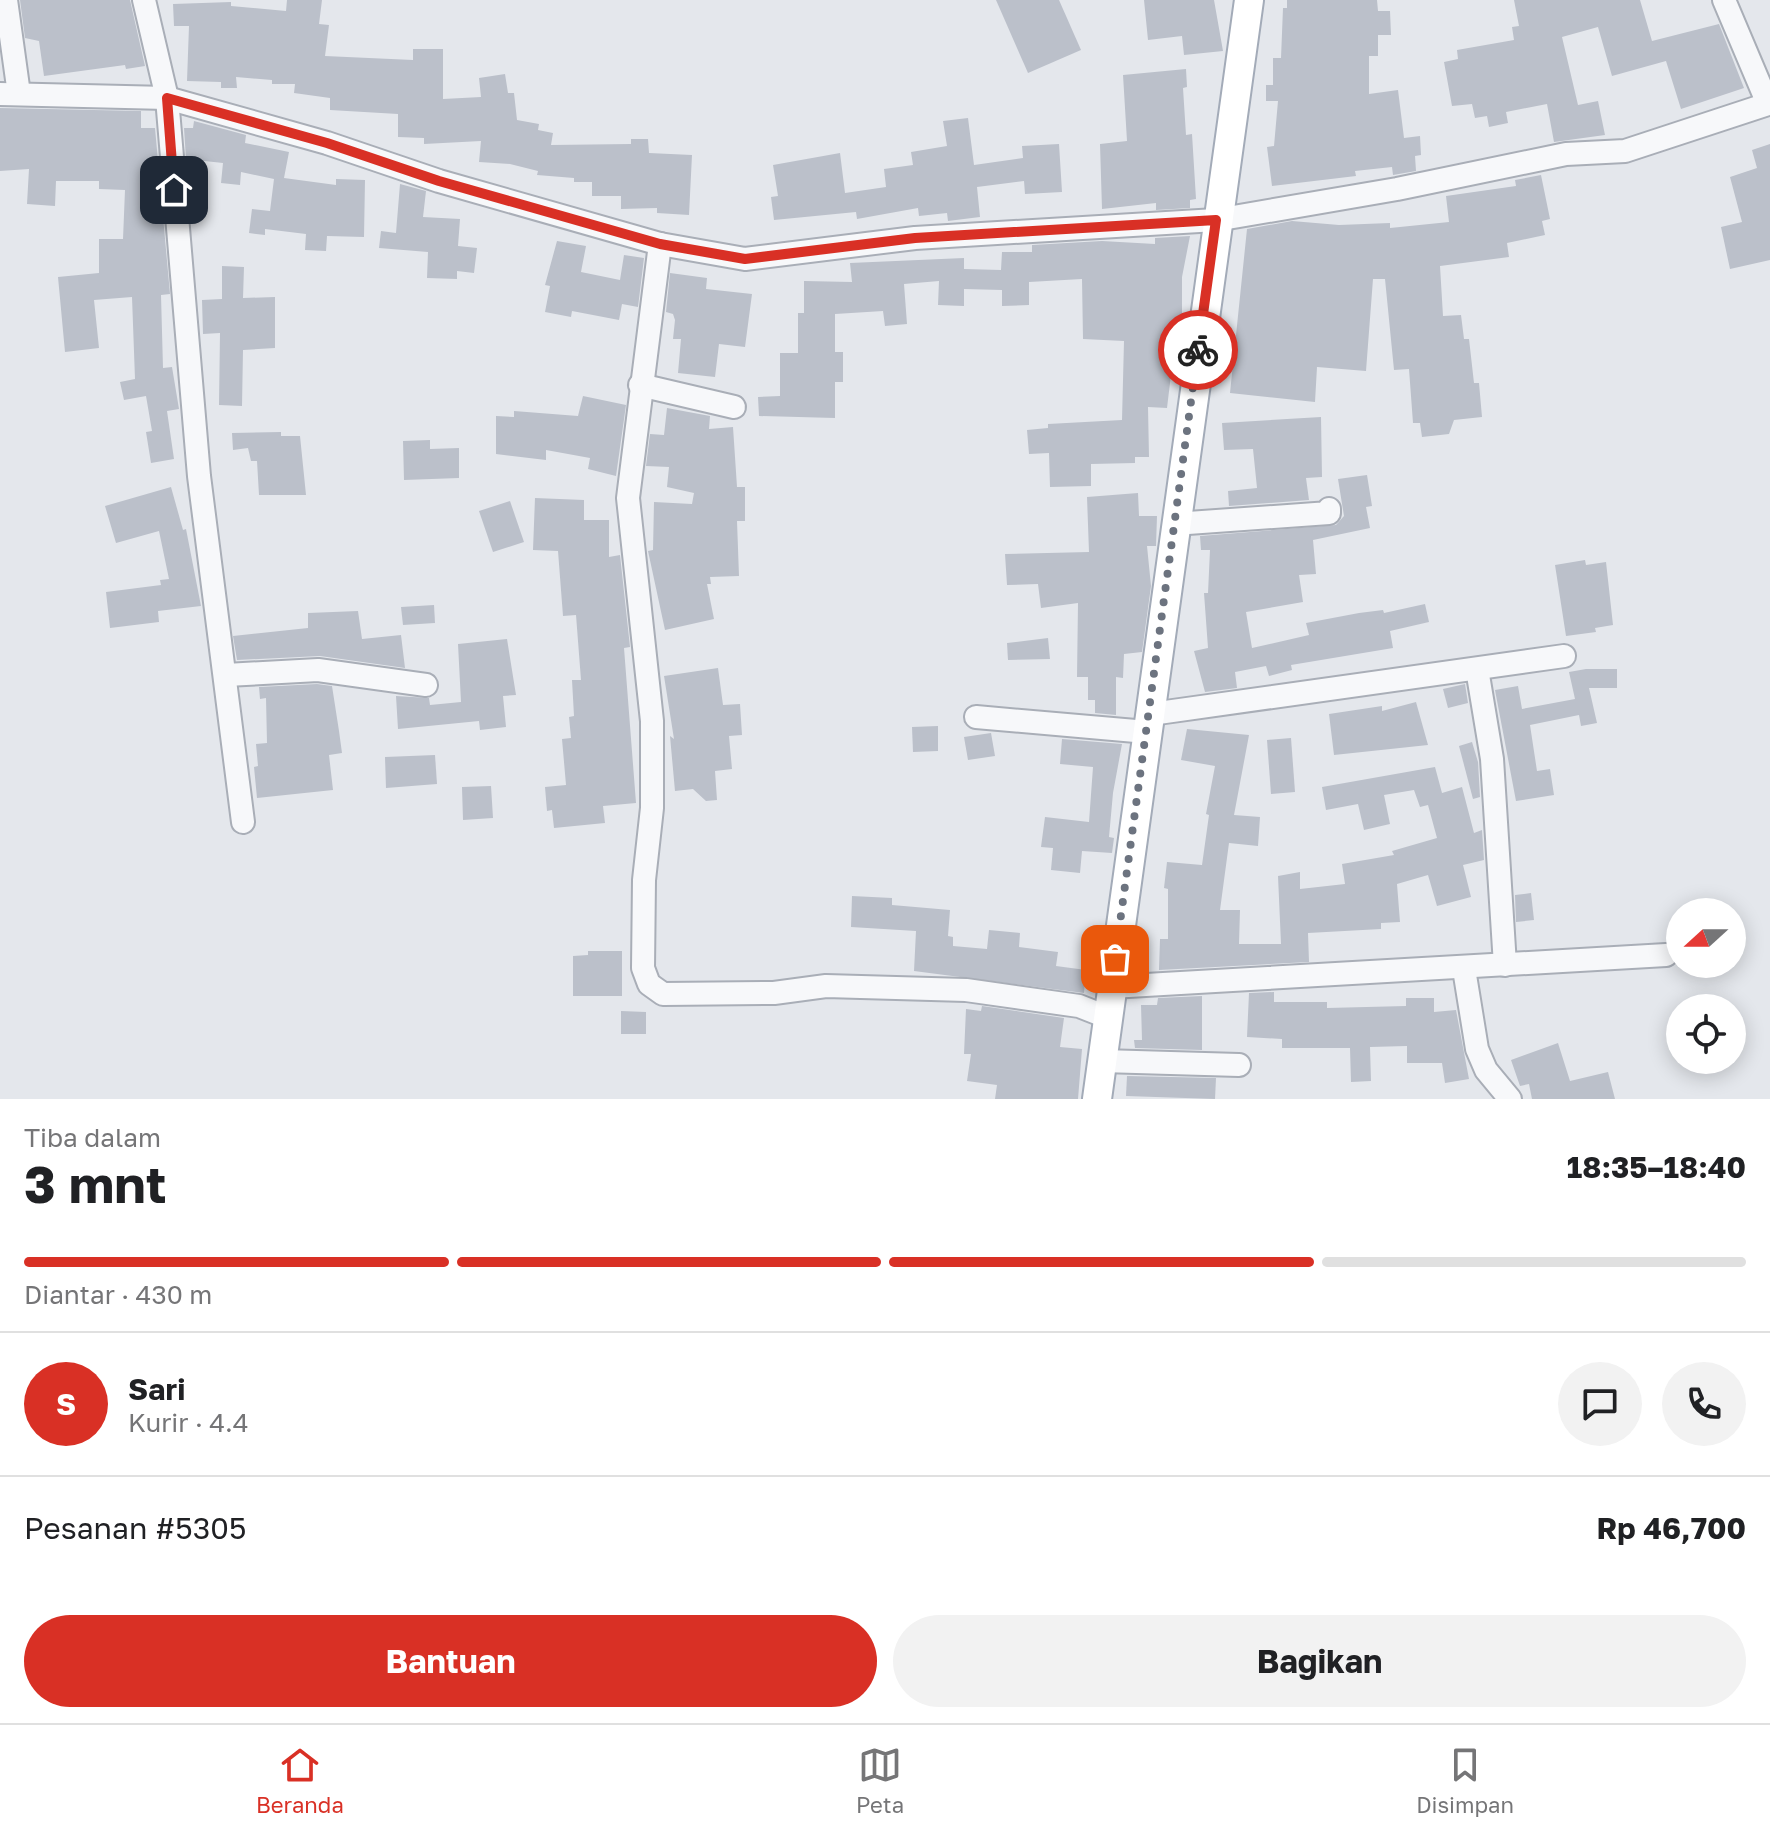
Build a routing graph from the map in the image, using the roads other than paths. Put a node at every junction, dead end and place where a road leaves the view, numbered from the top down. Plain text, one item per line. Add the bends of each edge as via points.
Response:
1 (6, 0) edge
2 (144, 0) edge
3 (1249, 0) edge
4 (1724, 0) edge
5 (10, 94) edge
6 (167, 98) junction
7 (1769, 105) edge
8 (1216, 220) junction
9 (660, 244) junction
10 (640, 385) junction
11 (734, 407) dead end
12 (1329, 509) dead end
13 (1174, 524) junction
14 (1564, 656) dead end
15 (1477, 669) junction
16 (226, 675) junction
17 (426, 685) dead end
18 (976, 717) dead end
19 (1149, 723) junction
20 (243, 822) dead end
21 (1666, 955) dead end
22 (1505, 965) junction
23 (1464, 969) junction
24 (1111, 987) junction
25 (1107, 1017) junction
26 (1102, 1061) junction
27 (1239, 1065) dead end
28 (1097, 1099) edge
29 (1510, 1099) edge

1 - 5 street
2 - 6 street
3 - 8 main road
4 - 7 street
5 - 6 street
6 - 9 street
6 - 16 street via 199,476
7 - 8 street via 1625,151 1566,154
8 - 9 street via 915,238 773,258 717,256
8 - 13 main road
9 - 10 street
10 - 11 street
10 - 25 street via 628,498 652,721 652,808 644,880 643,968 649,984 663,994 774,993 826,986 966,990 1079,1006
12 - 13 street
13 - 19 main road
14 - 15 street
15 - 19 street
15 - 22 street via 1492,759
16 - 17 street via 318,670
16 - 20 street
18 - 19 street
19 - 24 main road
21 - 22 street
22 - 23 street
23 - 24 street
23 - 29 street via 1477,1049 1486,1070
24 - 25 main road
25 - 26 main road
26 - 27 street
26 - 28 main road

